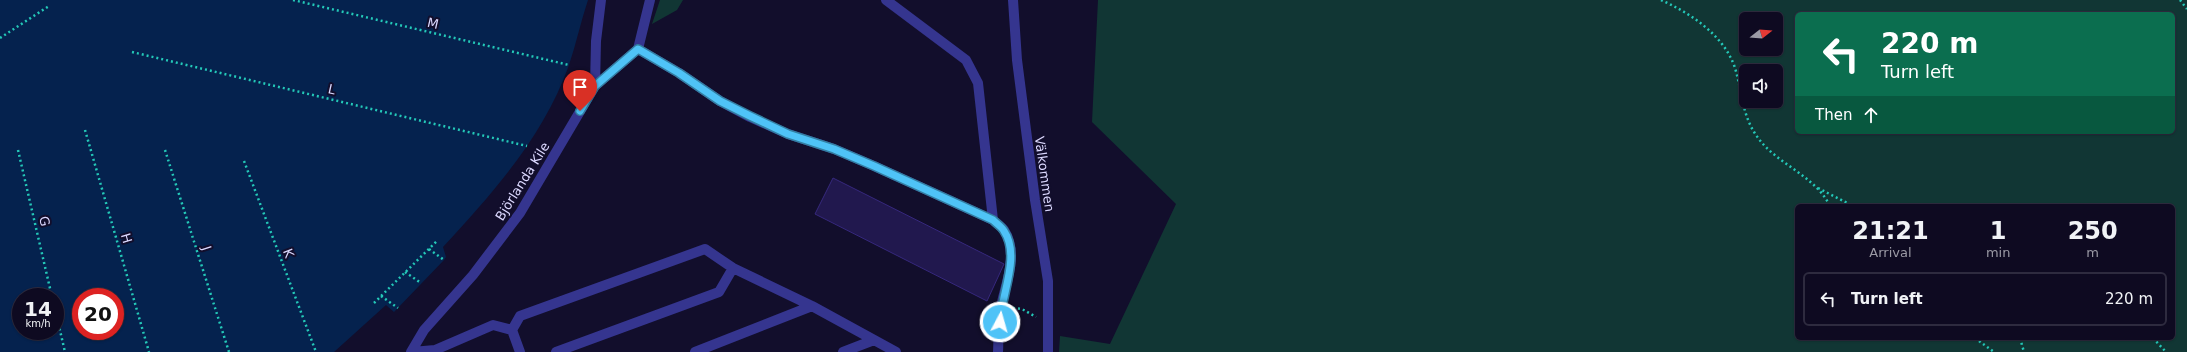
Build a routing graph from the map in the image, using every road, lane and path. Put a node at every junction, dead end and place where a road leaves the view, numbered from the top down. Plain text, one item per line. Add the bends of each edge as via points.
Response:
1 (293, 0) edge
2 (601, 0) edge
3 (650, 0) edge
4 (886, 0) edge
5 (1013, 0) edge
6 (1661, 0) edge
7 (2180, 0) edge
8 (49, 6) dead end
9 (2187, 9) edge
10 (0, 38) edge
11 (638, 49) junction
12 (132, 52) dead end
13 (569, 65) dead end
14 (595, 86) junction
15 (85, 130) dead end
16 (527, 146) dead end
17 (18, 150) dead end
18 (165, 150) dead end
19 (244, 161) dead end
20 (1816, 187) junction
21 (1829, 204) edge
22 (1849, 204) edge
23 (993, 220) junction
24 (437, 241) dead end
25 (429, 249) junction
26 (444, 260) dead end
27 (733, 268) junction
28 (406, 272) junction
29 (421, 283) dead end
30 (50, 288) edge
31 (381, 296) junction
32 (374, 303) dead end
33 (812, 306) junction
34 (1000, 307) junction
35 (398, 308) dead end
36 (1048, 313) junction
37 (512, 330) junction
38 (62, 340) edge
39 (874, 340) junction
40 (1978, 340) edge
41 (2021, 340) edge
42 (2155, 340) edge
43 (65, 352) edge
44 (149, 352) edge
45 (229, 352) edge
46 (316, 352) edge
47 (412, 352) edge
48 (520, 352) edge
49 (556, 352) edge
50 (695, 352) edge
51 (843, 352) edge
52 (896, 352) edge
53 (998, 352) edge
54 (1048, 352) edge
55 (1994, 352) edge
56 (2024, 352) edge
57 (2166, 352) edge

1 - 13 path, M
2 - 14 street, Björlanda Kile via 596,41
3 - 11 street
4 - 23 street via 966,60 978,83
5 - 36 street, Välkommen via 1018,67 1034,200 1048,281
6 - 20 path via 1675,6 1722,42 1734,65 1741,102 1755,134 1771,152
7 - 9 path
8 - 10 path
11 - 14 street
11 - 23 street via 720,101 750,116 788,134 874,166
12 - 16 path, L
14 - 47 street, Björlanda Kile via 520,213 473,275 424,330
15 - 44 path, H
17 - 30 path, G
18 - 45 path, J
19 - 46 path, K
20 - 21 path
20 - 22 path
23 - 34 street via 1004,230 1010,246 1008,284
24 - 25 path
25 - 26 path
25 - 28 path
27 - 33 street
27 - 37 street via 705,249 520,316
27 - 49 street via 719,292
28 - 29 path
28 - 31 path
31 - 32 path
31 - 35 path
33 - 39 street
33 - 50 street
34 - 36 path via 1022,309 1037,317
34 - 53 street
36 - 54 street, Välkommen
37 - 47 street, Björlanda Kile via 493,325 435,350
37 - 48 street
38 - 43 path
39 - 51 street
39 - 52 street
40 - 55 path
41 - 56 path
42 - 57 path

